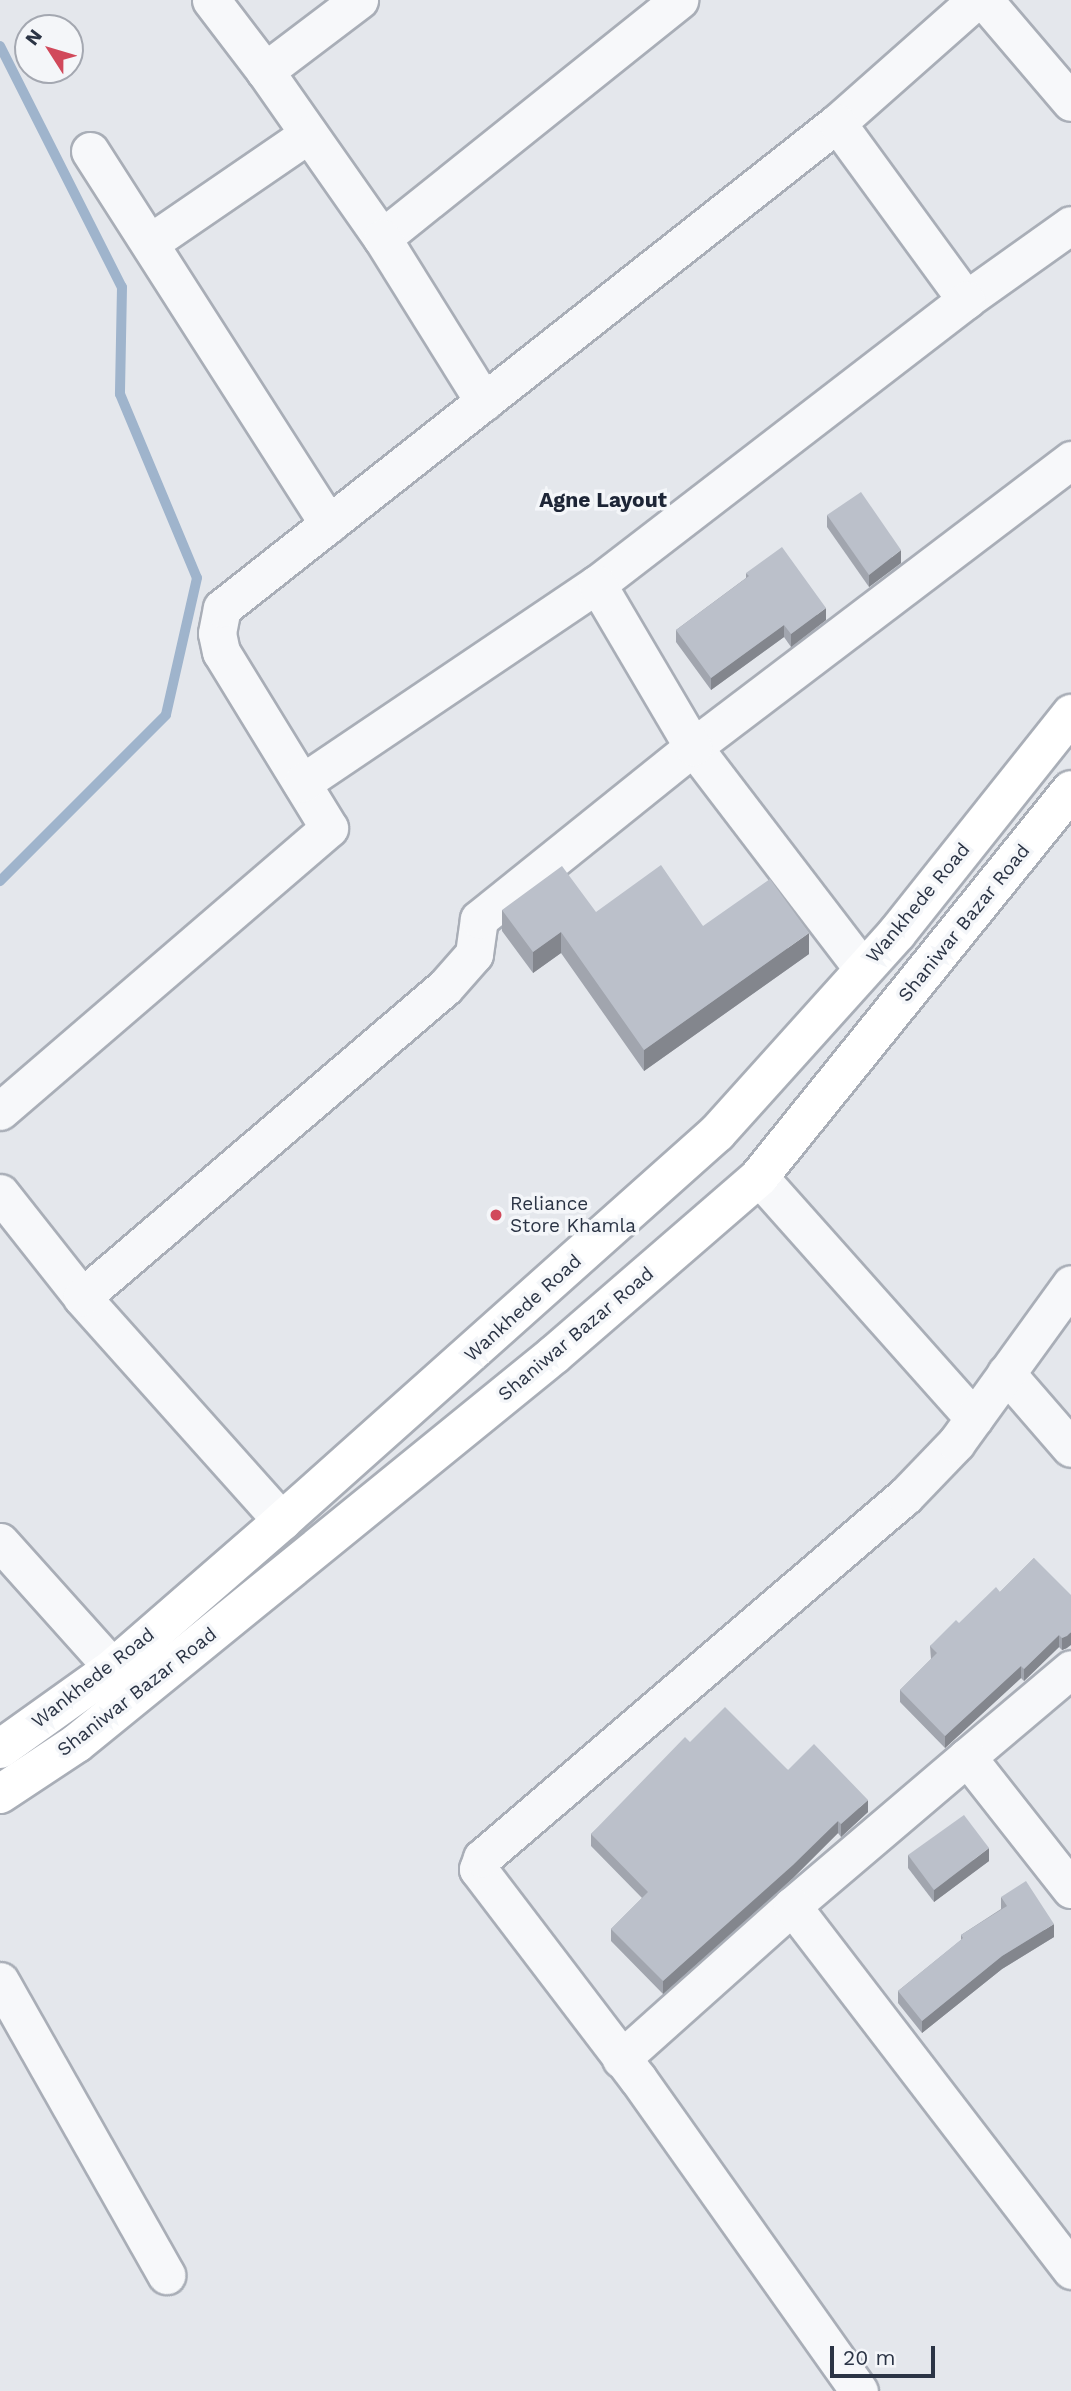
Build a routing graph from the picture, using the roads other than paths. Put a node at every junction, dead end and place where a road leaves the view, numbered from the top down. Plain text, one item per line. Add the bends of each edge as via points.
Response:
1 (211, 0) edge
2 (359, 0) edge
3 (678, 0) edge
4 (976, 0) edge
5 (984, 0) edge
6 (265, 71) junction
7 (1071, 102) edge
8 (837, 123) junction
9 (309, 134) junction
10 (90, 150) dead end
11 (1071, 225) edge
12 (382, 238) junction
13 (151, 242) junction
14 (964, 301) junction
15 (484, 402) junction
16 (1071, 460) edge
17 (329, 524) junction
18 (597, 584) junction
19 (1071, 714) edge
20 (693, 747) junction
21 (302, 783) junction
22 (1071, 790) edge
23 (863, 969) junction
24 (0, 1111) edge
25 (759, 1177) junction
26 (0, 1193) edge
27 (1071, 1284) edge
28 (82, 1297) junction
29 (1006, 1373) junction
30 (974, 1418) junction
31 (1071, 1448) edge
32 (282, 1521) junction
33 (0, 1542) edge
34 (113, 1668) junction
35 (1071, 1669) edge
36 (0, 1749) edge
37 (967, 1756) junction
38 (0, 1794) edge
39 (1071, 1889) edge
40 (792, 1906) junction
41 (0, 1981) edge
42 (621, 2059) junction
43 (1071, 2270) edge
44 (166, 2275) dead end
45 (859, 2391) edge

1 - 6 street
2 - 6 street
3 - 12 street
4 - 8 street
5 - 7 street
6 - 9 street
8 - 14 street
8 - 15 street
9 - 12 street
9 - 13 street
10 - 13 street
11 - 14 street
12 - 15 street
13 - 17 street
14 - 18 street
15 - 17 street
16 - 20 street
17 - 21 street via 222,608 217,633 221,652
18 - 20 street
18 - 21 street
19 - 23 main road, Wankhede Road via 897,933
20 - 23 street
20 - 28 street via 479,919 474,954 445,987
21 - 24 street via 329,828
22 - 25 main road, Shaniwar Bazar Road
23 - 32 main road, Wankhede Road via 717,1133
25 - 30 street
25 - 38 main road, Shaniwar Bazar Road via 555,1354 109,1717
26 - 28 street
27 - 29 street
28 - 32 street
29 - 30 street
29 - 31 street
30 - 42 street via 905,1496 482,1858 478,1868 484,1877
32 - 34 main road, Wankhede Road
33 - 34 street
34 - 36 main road, Wankhede Road
35 - 37 street
37 - 39 street
37 - 40 street
40 - 42 street
40 - 43 street
41 - 44 street
42 - 45 street

